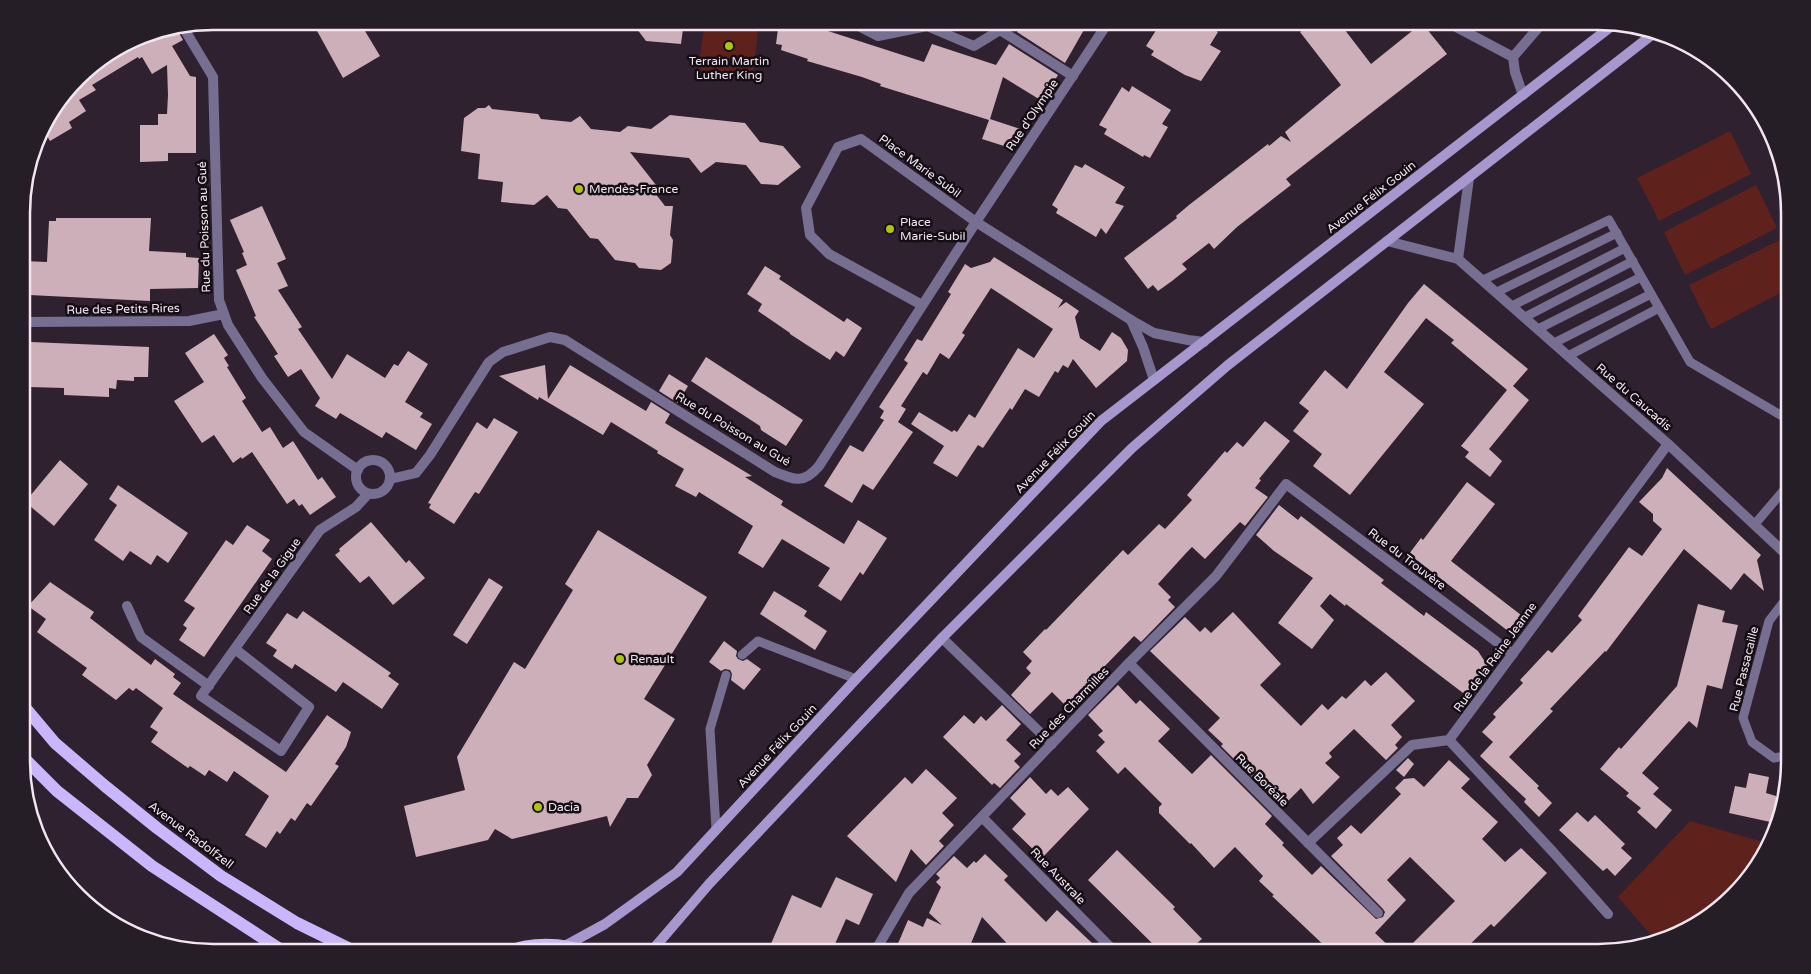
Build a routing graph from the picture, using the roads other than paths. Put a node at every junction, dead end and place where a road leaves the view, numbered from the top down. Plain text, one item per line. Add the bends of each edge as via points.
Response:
1 (866, 30) edge
2 (904, 30) edge
3 (941, 30) edge
4 (1000, 30) edge
5 (1000, 30) edge
6 (1104, 30) edge
7 (1462, 30) edge
8 (1536, 30) edge
9 (1607, 30) edge
10 (187, 32) edge
11 (1649, 37) edge
12 (1513, 57) junction
13 (1073, 76) junction
14 (1523, 95) junction
15 (1469, 178) junction
16 (976, 222) junction
17 (1616, 233) junction
18 (1386, 242) junction
19 (1625, 248) junction
20 (1458, 259) junction
21 (1633, 261) junction
22 (1641, 277) junction
23 (1483, 280) junction
24 (1497, 292) junction
25 (1651, 294) junction
26 (922, 305) junction
27 (1512, 306) junction
28 (1659, 308) junction
29 (224, 314) junction
30 (1525, 317) junction
31 (1131, 320) junction
32 (30, 322) edge
33 (1538, 329) junction
34 (1204, 342) junction
35 (1554, 344) junction
36 (1568, 356) junction
37 (1154, 380) junction
38 (1781, 415) edge
39 (1668, 444) junction
40 (358, 470) junction
41 (390, 479) junction
42 (1286, 484) joint
43 (1781, 493) edge
44 (368, 494) junction
45 (1755, 524) junction
46 (1781, 549) edge
47 (1781, 605) edge
48 (127, 606) dead end
49 (942, 638) junction
50 (235, 649) junction
51 (1513, 654) junction
52 (742, 655) dead end
53 (1129, 664) junction
54 (726, 675) dead end
55 (856, 680) junction
56 (208, 686) junction
57 (30, 713) edge
58 (1449, 740) junction
59 (1052, 744) junction
60 (1781, 757) edge
61 (30, 764) edge
62 (982, 817) junction
63 (716, 829) junction
64 (1308, 843) junction
65 (1378, 913) dead end
66 (1608, 914) dead end
67 (272, 944) edge
68 (340, 944) edge
69 (567, 944) edge
70 (658, 944) edge
71 (879, 944) edge
72 (1107, 944) edge

1 - 2 street via 878,36
3 - 5 street via 974,46
4 - 13 street
6 - 13 street, Rue d'Olympie
7 - 12 street
8 - 12 street
9 - 14 main road, Avenue Félix Gouin
10 - 29 street, Rue du Poisson au Gué via 213,78 219,300
11 - 15 main road
12 - 14 street
13 - 16 street, Rue d'Olympie
14 - 34 main road, Avenue Félix Gouin
15 - 18 main road
15 - 20 street
16 - 26 street, Rue du Poisson au Gué
16 - 26 street, Place Marie Subil via 861,139 838,147 806,208 810,235 829,254
16 - 31 street
17 - 19 lane
17 - 23 lane via 1609,220
17 - 24 lane
18 - 20 street, Rue du Caucadis
18 - 49 main road via 1228,364 1132,448
19 - 21 lane
19 - 27 lane
20 - 23 street, Rue du Caucadis
21 - 22 lane
21 - 30 lane
22 - 25 lane
22 - 33 lane
23 - 24 street, Rue du Caucadis
24 - 27 street, Rue du Caucadis
25 - 28 lane
25 - 35 lane
26 - 41 street, Rue du Poisson au Gué via 819,466 802,479 792,479 775,472 565,340 550,337 503,352 489,362 416,472
27 - 30 street, Rue du Caucadis
28 - 36 lane
28 - 38 lane via 1690,362
29 - 32 street, Rue des Petits Rires via 189,321
29 - 40 street, Rue du Poisson au Gué via 262,378 304,432
30 - 33 street, Rue du Caucadis
31 - 34 street via 1154,333
31 - 37 street
33 - 35 street, Rue du Caucadis
34 - 37 main road, Avenue Félix Gouin
35 - 36 street, Rue du Caucadis
36 - 39 street, Rue du Caucadis
37 - 55 main road, Avenue Félix Gouin via 1101,421
39 - 45 street, Rue du Caucadis
39 - 51 street, Rue de la Reine Jeanne
40 - 41 street via 365,462 374,460 385,464
40 - 44 street via 357,483
41 - 44 street via 381,493
42 - 51 street, Rue du Trouvère
42 - 53 street, Rue des Charmilles via 1216,576
43 - 45 lane
44 - 50 street, Rue de la Gigue via 356,507 320,530
45 - 46 street, Rue du Caucadis
47 - 60 lane, Rue Passacaille via 1769,621 1743,718 1752,742 1774,758
48 - 56 street via 141,637
49 - 59 street
49 - 70 main road via 709,884
50 - 56 street, Rue de la Gigue
50 - 56 street via 309,707 281,751 201,696
51 - 58 street, Rue de la Reine Jeanne
52 - 55 lane via 758,641
53 - 59 street, Rue des Charmilles
53 - 64 street, Rue Boréale
54 - 63 lane via 710,729
55 - 63 main road, Avenue Félix Gouin
57 - 68 main road, Avenue Radolfzell via 55,743 105,786 221,876 297,923
58 - 64 street via 1412,745
58 - 66 street
59 - 62 street, Rue des Charmilles
61 - 67 main road via 56,791 152,866
62 - 71 street, Rue des Charmilles via 909,893
62 - 72 street, Rue Australe
63 - 69 main road, Avenue Félix Gouin via 677,872 613,918
64 - 65 street, Rue Boréale

